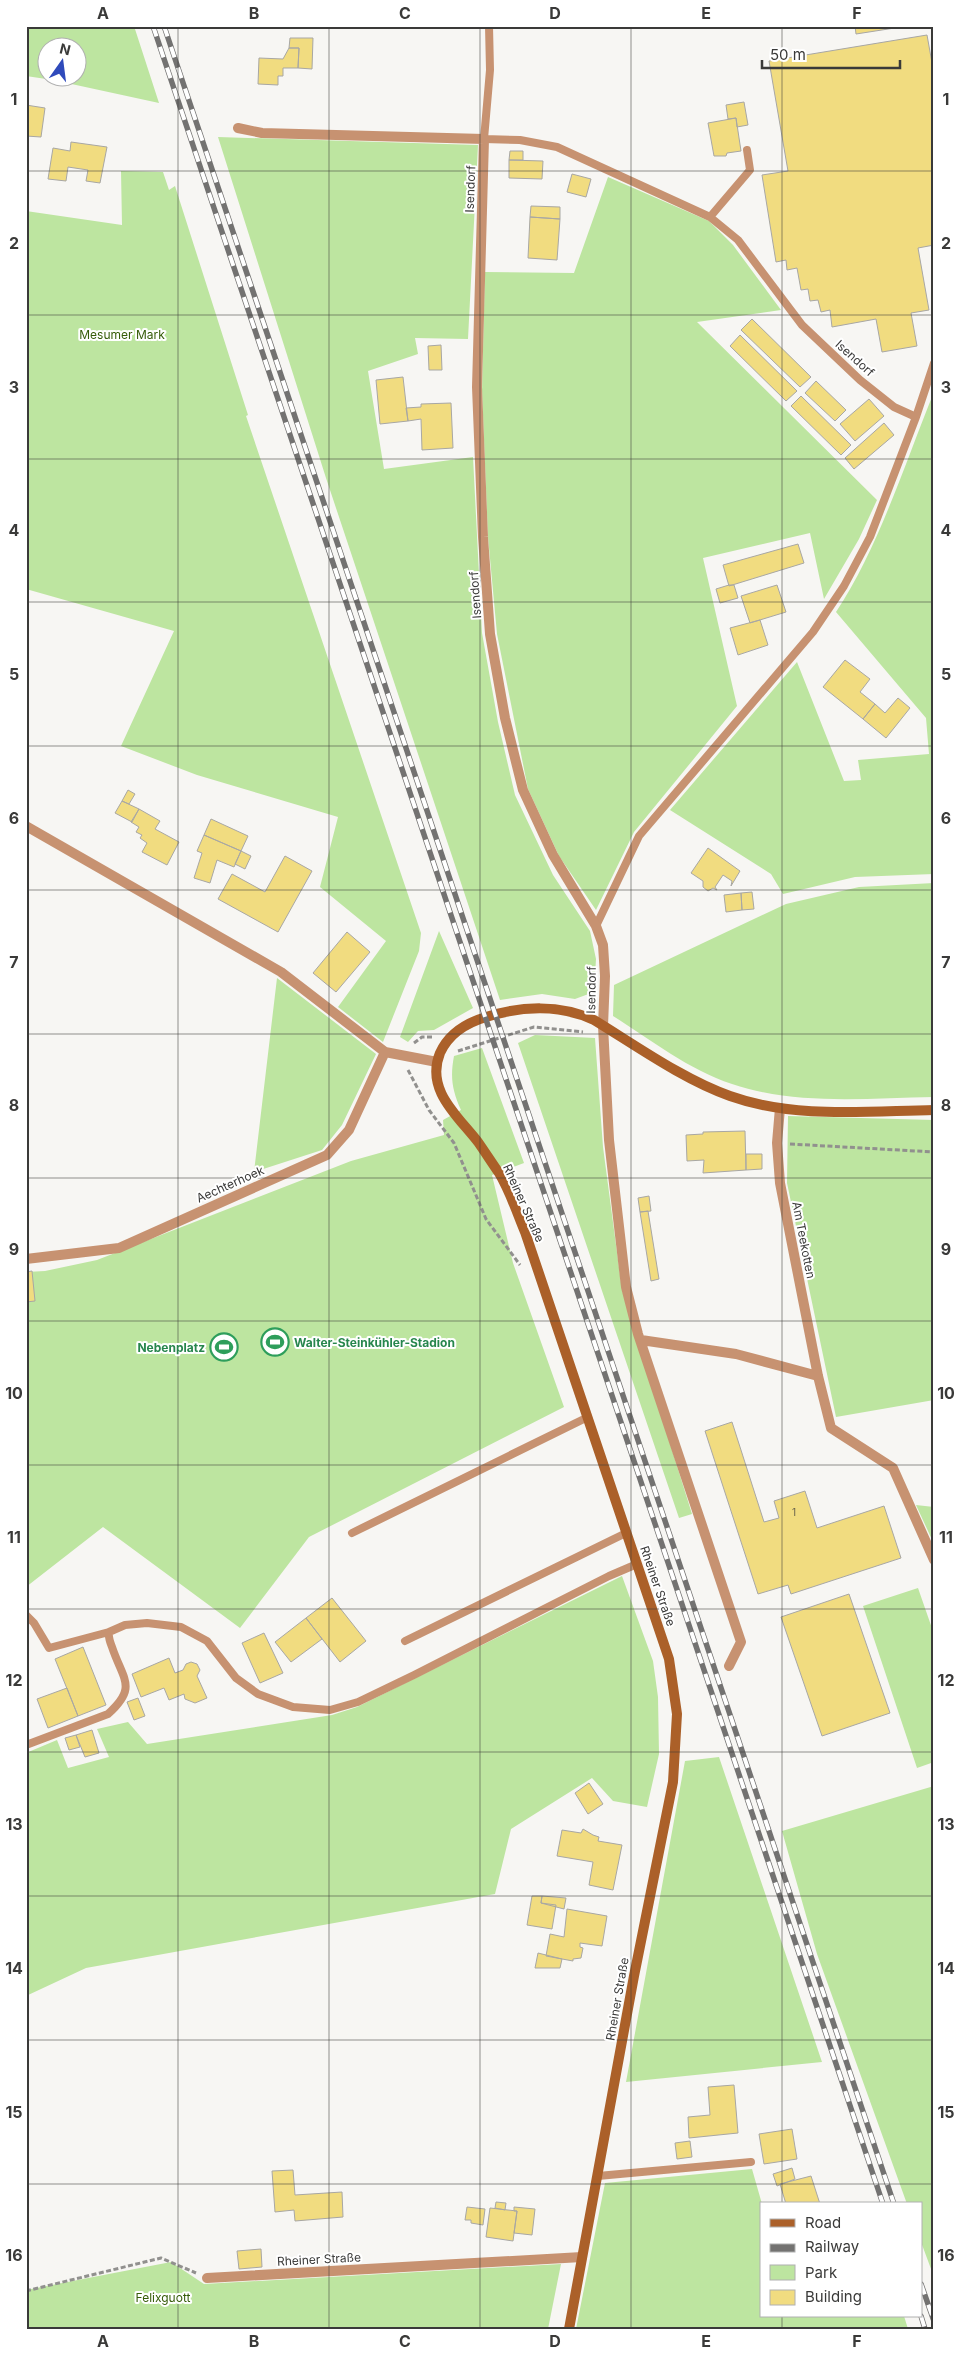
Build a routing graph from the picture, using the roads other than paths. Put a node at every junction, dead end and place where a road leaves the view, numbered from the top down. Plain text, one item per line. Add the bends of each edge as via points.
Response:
1 (489, 26) edge
2 (238, 128) dead end
3 (484, 139) junction
4 (747, 150) dead end
5 (710, 217) junction
6 (934, 362) edge
7 (916, 417) junction
8 (26, 826) edge
9 (596, 926) junction
10 (522, 1010) joint
11 (603, 1026) junction
12 (385, 1052) junction
13 (437, 1062) junction
14 (780, 1108) junction
15 (934, 1110) edge
16 (26, 1259) edge
17 (640, 1340) junction
18 (818, 1376) junction
19 (588, 1418) junction
20 (626, 1533) junction
21 (352, 1534) dead end
22 (934, 1560) edge
23 (637, 1564) junction
24 (26, 1615) edge
25 (109, 1632) junction
26 (405, 1641) dead end
27 (729, 1666) dead end
28 (26, 1745) edge
29 (751, 2162) dead end
30 (598, 2176) junction
31 (582, 2257) junction
32 (207, 2278) road end
33 (569, 2329) edge

1 - 3 lane, Isendorf via 490,70
2 - 3 street, Isendorf via 262,133
3 - 5 lane, Isendorf via 520,140 557,147
3 - 9 street, Isendorf via 477,387 490,634 505,718 523,790 553,856
4 - 5 lane via 750,170
5 - 7 lane, Isendorf via 738,240 809,332 887,402
6 - 7 lane
7 - 9 lane via 870,537 844,586 813,632 639,836
8 - 12 street via 281,972
9 - 11 street, Isendorf via 603,945
10 - 11 street, Isendorf via 577,1012
10 - 13 street, Rheiner Straße via 490,1016 461,1027 445,1042
11 - 14 street, Isendorf via 707,1087 752,1103
11 - 17 street via 609,1140 626,1288
12 - 13 street
12 - 16 street, Aechterhoek via 349,1130 327,1155 119,1248
13 - 19 street, Rheiner Straße via 437,1085 452,1112 500,1175 526,1232
14 - 15 street, Isendorf
14 - 18 street, Am Teekotten via 777,1143 780,1182
17 - 18 street via 736,1354
17 - 27 street via 741,1642
18 - 22 street, Am Teekotten via 831,1428 893,1468
19 - 20 street, Rheiner Straße
19 - 21 lane
20 - 23 street, Rheiner Straße
20 - 26 lane
23 - 25 lane via 358,1702 330,1710 292,1707 258,1694 236,1678 207,1641 181,1627 147,1623 125,1625
23 - 30 street, Rheiner Straße via 669,1659 677,1714 674,1772
24 - 25 lane via 49,1648
25 - 28 lane via 127,1686 117,1706 102,1716
29 - 30 lane
30 - 31 street, Rheiner Straße
31 - 32 street, Rheiner Straße
31 - 33 street, Rheiner Straße

